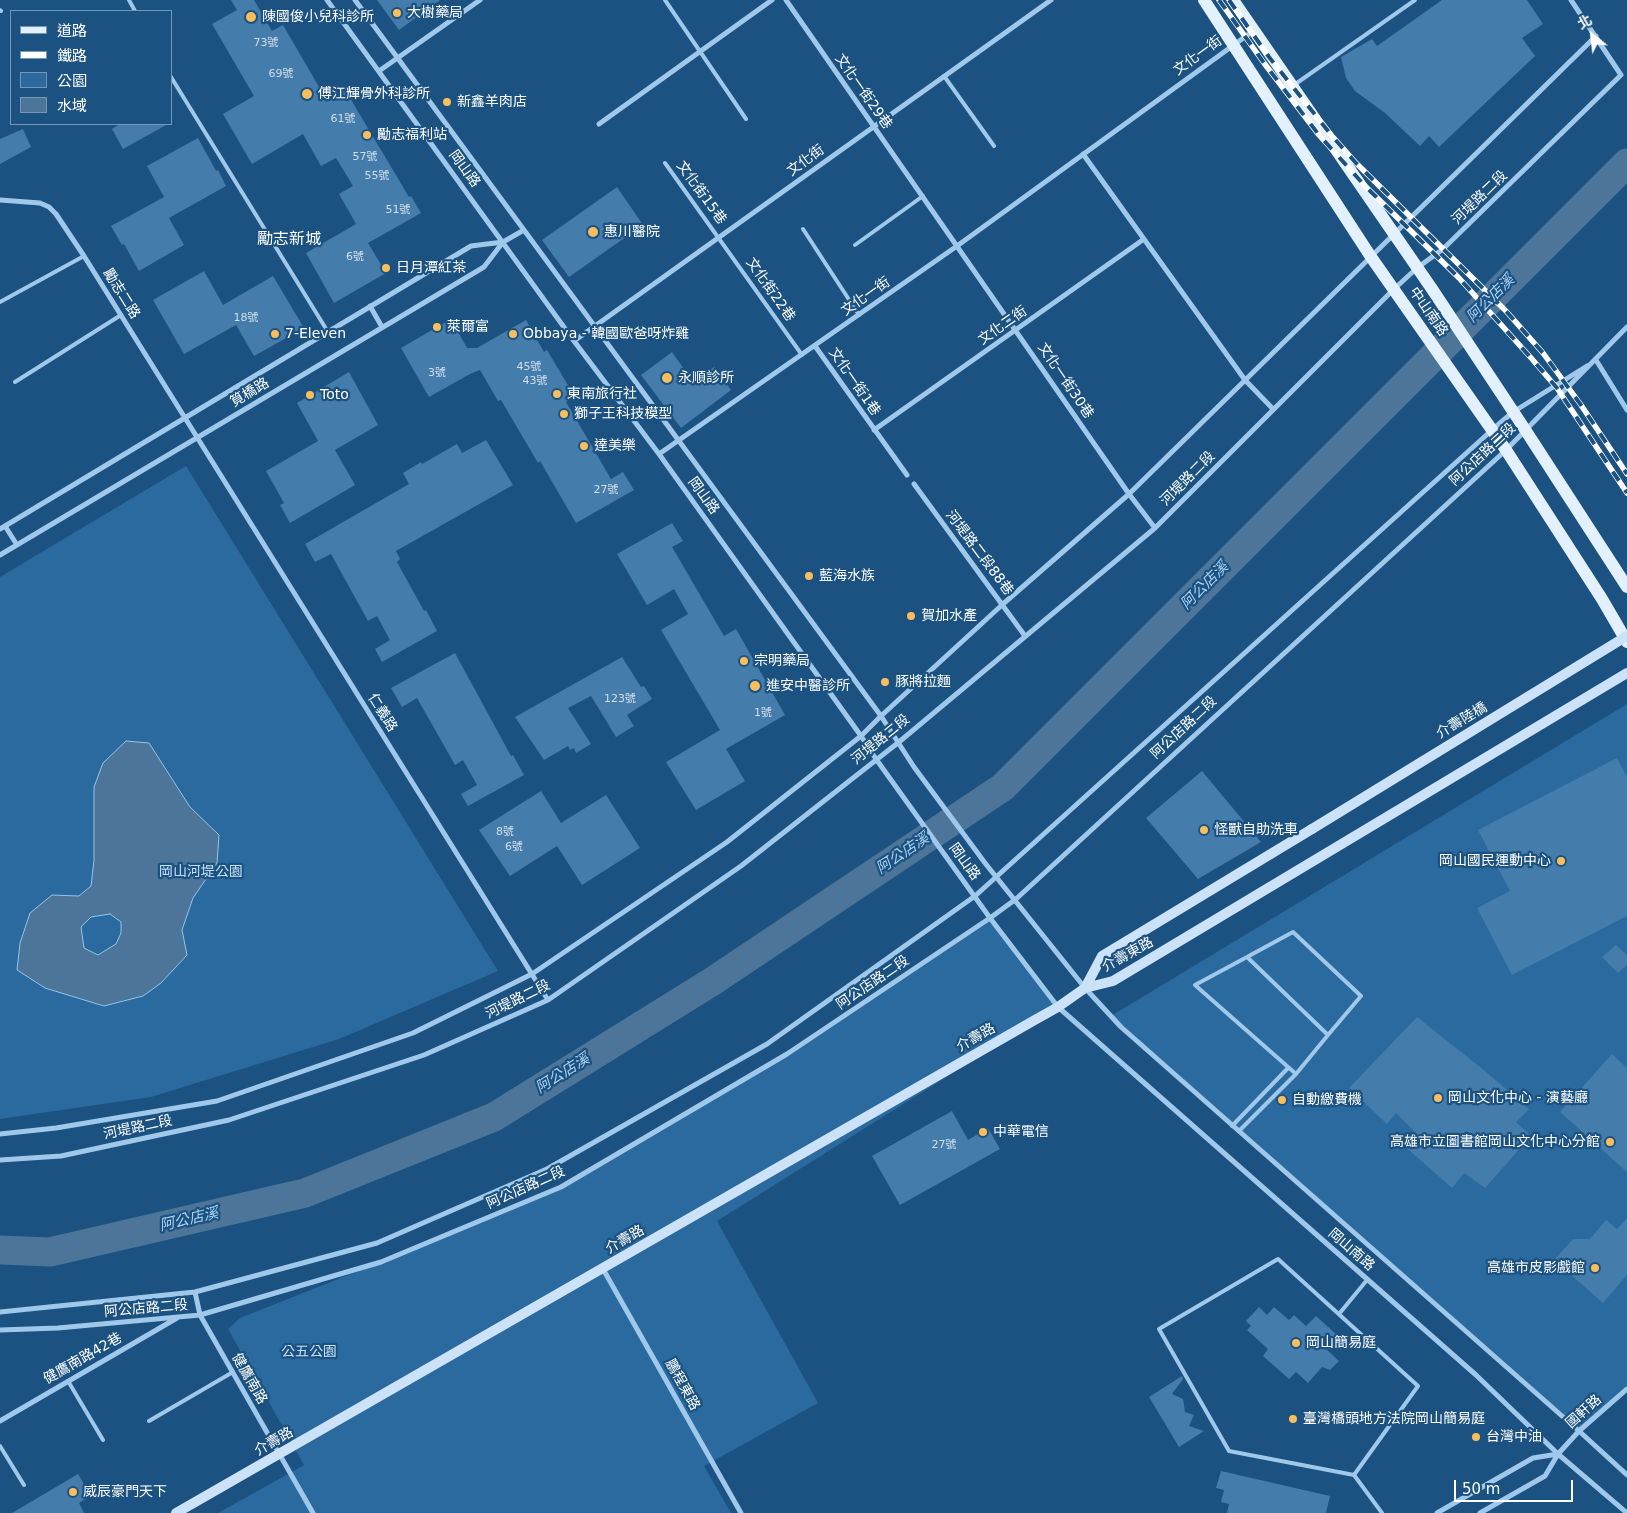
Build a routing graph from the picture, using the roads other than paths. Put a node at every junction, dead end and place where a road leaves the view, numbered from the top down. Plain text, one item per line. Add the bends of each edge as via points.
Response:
1 (327, 0) edge
2 (355, 0) edge
3 (480, 0) edge
4 (665, 0) edge
5 (772, 0) edge
6 (786, 0) edge
7 (1051, 0) edge
8 (1204, 0) edge
9 (1234, 0) edge
10 (1415, 0) edge
11 (1571, 0) edge
12 (1254, 30) junction
13 (1596, 36) junction
14 (1234, 44) junction
15 (700, 51) junction
16 (397, 57) junction
17 (379, 70) junction
18 (944, 76) junction
19 (172, 79) edge
20 (1292, 86) junction
21 (746, 119) dead end
22 (599, 124) dead end
23 (874, 126) junction
24 (994, 146) dead end
25 (1083, 154) junction
26 (665, 163) dead end
27 (923, 196) junction
28 (0, 200) edge
29 (803, 229) dead end
30 (524, 230) junction
31 (1394, 234) junction
32 (719, 237) junction
33 (1144, 239) junction
34 (503, 242) junction
35 (855, 245) dead end
36 (957, 246) junction
37 (84, 256) junction
38 (1371, 256) junction
39 (1417, 268) junction
40 (1394, 289) junction
41 (0, 302) edge
42 (370, 306) junction
43 (121, 315) junction
44 (859, 315) junction
45 (594, 326) junction
46 (382, 327) junction
47 (1627, 327) edge
48 (1016, 330) junction
49 (328, 332) junction
50 (574, 341) junction
51 (815, 346) junction
52 (802, 355) junction
53 (1596, 360) junction
54 (1245, 380) junction
55 (15, 382) dead end
56 (1510, 408) junction
57 (1273, 410) junction
58 (1627, 410) edge
59 (185, 418) junction
60 (1490, 426) junction
61 (874, 430) junction
62 (1526, 431) junction
63 (197, 438) junction
64 (678, 441) junction
65 (1506, 450) junction
66 (659, 454) junction
67 (907, 475) dead end
68 (914, 484) dead end
69 (1129, 494) junction
70 (2, 528) edge
71 (1155, 528) junction
72 (17, 546) junction
73 (0, 556) edge
74 (1627, 587) edge
75 (1003, 604) junction
76 (1026, 636) junction
77 (1627, 636) edge
78 (1627, 642) edge
79 (1627, 672) edge
80 (881, 716) junction
81 (861, 736) junction
82 (899, 742) junction
83 (876, 759) junction
84 (1312, 829) joint
85 (998, 876) junction
86 (975, 896) junction
87 (1016, 899) junction
88 (990, 918) junction
89 (1246, 957) junction
90 (532, 974) junction
91 (1086, 988) junction
92 (548, 1000) junction
93 (1058, 1007) junction
94 (1328, 1035) junction
95 (1288, 1068) junction
96 (1296, 1074) junction
97 (1232, 1126) junction
98 (1239, 1131) junction
99 (0, 1134) edge
100 (0, 1160) edge
101 (603, 1268) junction
102 (1367, 1280) junction
103 (195, 1292) junction
104 (0, 1312) edge
105 (1339, 1314) junction
106 (200, 1315) junction
107 (178, 1317) junction
108 (0, 1330) edge
109 (232, 1372) junction
110 (68, 1381) junction
111 (1627, 1389) edge
112 (0, 1421) edge
113 (149, 1421) dead end
114 (1579, 1431) junction
115 (103, 1440) dead end
116 (0, 1446) edge
117 (1558, 1454) junction
118 (279, 1455) junction
119 (1354, 1475) junction
120 (1627, 1476) edge
121 (24, 1485) dead end
122 (176, 1513) edge
123 (313, 1513) edge
124 (741, 1513) edge
125 (1382, 1513) edge
126 (1437, 1513) edge
127 (1480, 1513) edge
128 (1627, 1513) edge

1 - 17 street, 岡山路
2 - 16 street, 岡山路
3 - 16 street
4 - 15 lane
5 - 15 street
6 - 23 street, 文化一街29巷
7 - 18 street, 文化街
8 - 14 main road, 中山南路
9 - 12 main road, 中山南路
10 - 20 lane
11 - 13 street
12 - 14 street, 文化一街
12 - 20 main road, 中山南路
13 - 31 street, 河堤路二段
13 - 39 street, 河堤路二段 via 1621,75 1443,249
14 - 25 street, 文化一街
14 - 38 main road, 中山南路
15 - 21 lane
15 - 22 street
16 - 17 street
16 - 30 street, 岡山路
17 - 34 street, 岡山路
18 - 23 street, 文化街
18 - 24 lane
19 - 49 lane
20 - 31 main road, 中山南路
23 - 27 street, 文化一街29巷
23 - 32 street, 文化街
25 - 33 street
25 - 36 street, 文化一街
26 - 32 lane, 文化街15巷
27 - 35 lane
27 - 36 street, 文化一街29巷
28 - 37 street, 勵志二路 via 49,207
29 - 44 lane
30 - 34 street, 筧橋路
30 - 45 street, 岡山路
31 - 38 street, 河堤路二段
31 - 39 main road, 中山南路
32 - 45 street, 文化街
32 - 52 lane, 文化街22巷
33 - 48 street, 文化二街
33 - 54 street
34 - 42 street, 筧橋路 via 472,246
34 - 46 street, 筧橋路 via 484,267
34 - 50 street, 岡山路
36 - 44 street, 文化一街
36 - 48 street, 文化一街30巷
37 - 41 lane
37 - 43 street, 勵志二路
38 - 40 main road, 中山南路
38 - 54 street, 河堤路二段
39 - 40 street, 河堤路二段
39 - 56 main road, 中山南路
40 - 57 street, 河堤路二段
40 - 60 main road, 中山南路
42 - 46 street
42 - 49 street, 筧橋路
43 - 55 lane
43 - 59 street, 勵志二路
44 - 51 street, 文化一街
45 - 50 street, 文化街
45 - 64 street, 岡山路
46 - 63 street, 筧橋路
47 - 53 street, 阿公店路二段
48 - 61 street, 文化二街
48 - 69 street, 文化一街30巷
49 - 59 street, 筧橋路
50 - 66 street, 岡山路
51 - 52 street, 文化一街
51 - 61 street, 文化一街1巷
52 - 64 street, 文化一街
53 - 56 street, 阿公店路二段
53 - 58 street
53 - 62 street, 阿公店路二段
54 - 57 street
54 - 69 street, 河堤路二段
56 - 60 street, 阿公店路二段
56 - 62 main road, 中山南路
57 - 71 street, 河堤路二段
59 - 63 street, 勵志二路
59 - 70 street, 筧橋路
60 - 65 main road, 中山南路
60 - 85 street, 阿公店路二段
61 - 67 street, 文化一街1巷
62 - 65 street, 阿公店路二段
62 - 74 main road, 中山南路
63 - 72 street, 筧橋路
63 - 90 street, 仁義路
64 - 66 street, 文化一街
64 - 80 street, 岡山路
65 - 78 main road, 中山南路
65 - 87 street, 阿公店路二段
66 - 81 street, 岡山路
68 - 75 street, 河堤路二段88巷
69 - 71 street, 文化一街30巷
69 - 75 street, 河堤路二段
70 - 72 street
71 - 76 street, 河堤路二段
72 - 73 street, 筧橋路
75 - 76 street, 河堤路二段88巷
75 - 80 street, 河堤路二段
76 - 82 street, 河堤路二段
77 - 84 main road, 介壽陸橋, bridge
79 - 91 main road, 介壽東路 via 1113,981
80 - 81 street, 河堤路二段
80 - 82 street, 岡山路
81 - 83 street, 岡山路
81 - 90 street, 河堤路二段 via 727,842
82 - 83 street, 河堤路二段
82 - 85 street, 岡山路 via 914,767
83 - 86 street, 岡山路
83 - 92 street, 河堤路二段 via 741,866
84 - 91 main road, 介壽東路 via 1102,956
85 - 86 street, 阿公店路二段
85 - 87 street, 岡山路
86 - 88 street, 岡山路
86 - 103 street, 阿公店路二段 via 767,1044 547,1169 377,1243
87 - 88 street, 阿公店路二段
87 - 91 street, 岡山路
88 - 93 street, 岡山路
88 - 106 street, 阿公店路二段 via 787,1054 561,1187 381,1262
89 - 94 lane
89 - 94 lane via 1293,932 1361,996
89 - 95 lane via 1195,985
90 - 92 street, 仁義路
90 - 99 street, 河堤路二段 via 413,1033 217,1100 56,1128
91 - 93 main road, 介壽路
91 - 97 street, 岡山南路 via 1121,1027
92 - 100 street, 河堤路二段 via 424,1055 229,1120 61,1156
93 - 101 main road, 介壽路
93 - 102 street, 岡山南路
94 - 96 lane
95 - 96 lane
95 - 97 lane
96 - 98 lane
97 - 98 street, 岡山南路
98 - 114 street, 岡山南路
101 - 118 main road, 介壽路
101 - 124 street, 鵬程東路
102 - 105 lane
102 - 117 street, 岡山南路 via 1476,1375
103 - 104 street, 阿公店路二段
103 - 106 street, 健鷹南路
105 - 119 lane via 1418,1386
105 - 119 lane via 1278,1259 1159,1329 1229,1451
106 - 107 street, 阿公店路二段
106 - 109 street, 健鷹南路
107 - 108 street, 阿公店路二段
107 - 110 street, 健鷹南路42巷
109 - 113 lane
109 - 118 street, 健鷹南路
110 - 112 street, 健鷹南路42巷
110 - 115 lane
111 - 114 street, 國軒路
114 - 117 street, 國軒路
114 - 120 street, 岡山南路
116 - 121 lane
117 - 126 street via 1532,1458
117 - 127 street, 國軒路 via 1545,1476
117 - 128 street, 岡山南路
118 - 122 main road, 介壽路
118 - 123 street, 健鷹南路
119 - 125 lane

